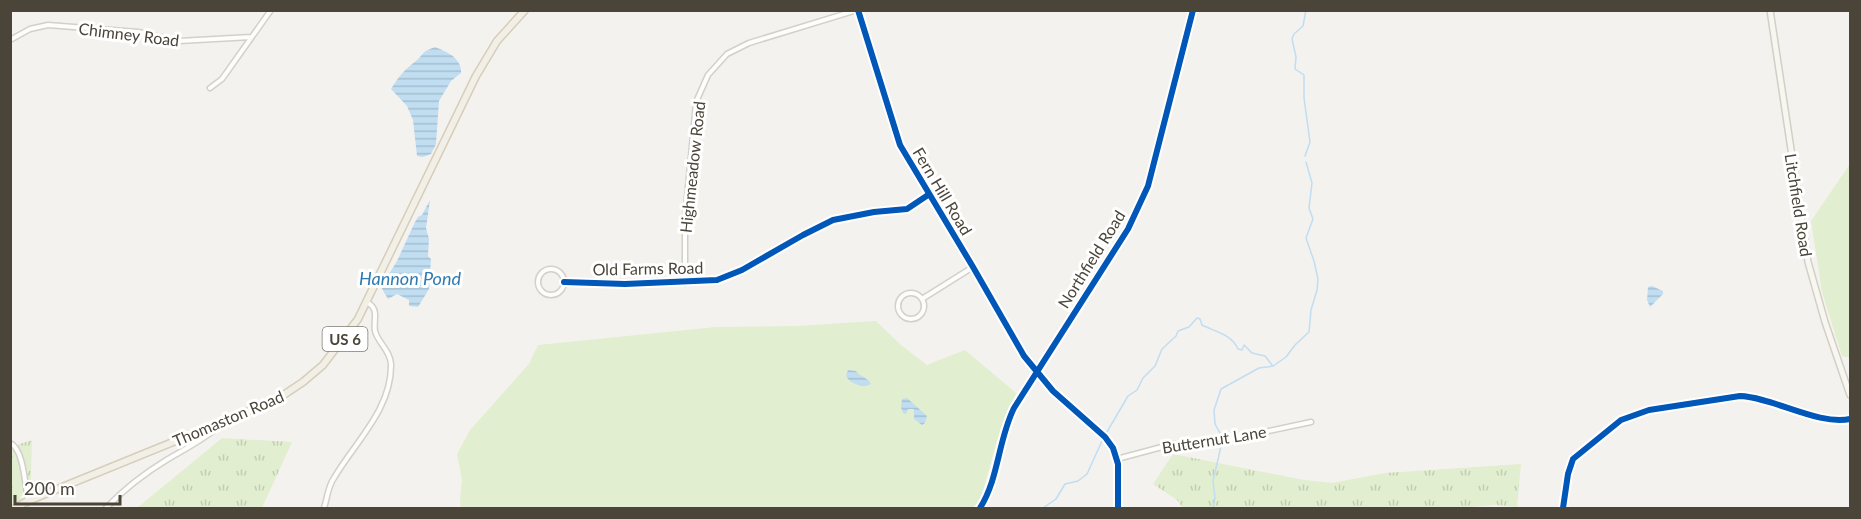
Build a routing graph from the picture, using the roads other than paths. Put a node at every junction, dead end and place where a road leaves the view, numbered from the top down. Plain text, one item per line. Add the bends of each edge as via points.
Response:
1 (271, 10) edge
2 (525, 10) edge
3 (858, 10) edge
4 (1193, 10) edge
5 (1770, 10) edge
6 (251, 37) junction
7 (10, 40) edge
8 (210, 88) dead end
9 (928, 195) junction
10 (973, 267) junction
11 (564, 282) junction
12 (686, 283) junction
13 (922, 299) junction
14 (367, 302) junction
15 (1036, 372) junction
16 (1851, 395) edge
17 (1851, 419) edge
18 (225, 421) junction
19 (1311, 422) dead end
20 (10, 443) edge
21 (1117, 459) junction
22 (28, 501) junction
23 (15, 508) edge
24 (106, 508) edge
25 (324, 508) edge
26 (980, 508) edge
27 (1118, 508) edge
28 (1563, 508) edge

1 - 6 street
2 - 14 main road, Thomaston Road / US 6 via 497,41 476,76
3 - 9 street, Fern Hill Road via 900,146
3 - 12 street, Highmeadow Road via 749,43 727,54 708,75 696,102 685,218
4 - 15 street, Northfield Road via 1148,186 1128,229
5 - 16 street, Litchfield Road via 1808,262 1824,322
6 - 7 street, Chimney Road via 179,41 138,32 48,25
6 - 8 street via 222,79
9 - 10 street, Fern Hill Road
9 - 12 street, Old Farms Road via 907,209 833,220 728,277
10 - 13 street
10 - 15 street, Fern Hill Road
11 - 11 street, Old Farms Road via 560,291 552,295 543,293 538,282 540,275 551,270 559,273
11 - 12 street, Old Farms Road
13 - 13 street via 913,294 904,296 898,305 901,314 908,319 919,317 924,307
14 - 18 main road, Thomaston Road / US 6 via 344,339 310,376 276,400
14 - 25 street via 373,306 375,332 391,363 388,382 379,412 333,479
15 - 21 street via 1105,437
15 - 26 street, Northfield Road via 1010,415 990,488
17 - 28 street via 1836,420 1786,409 1749,396 1636,413 1612,426 1573,459
18 - 22 main road, Thomaston Road / US 6
18 - 24 street via 199,442 139,478
19 - 21 street, Butternut Lane via 1222,441 1173,444
20 - 22 street via 20,452
21 - 27 street
22 - 23 main road, Thomaston Road / US 6

